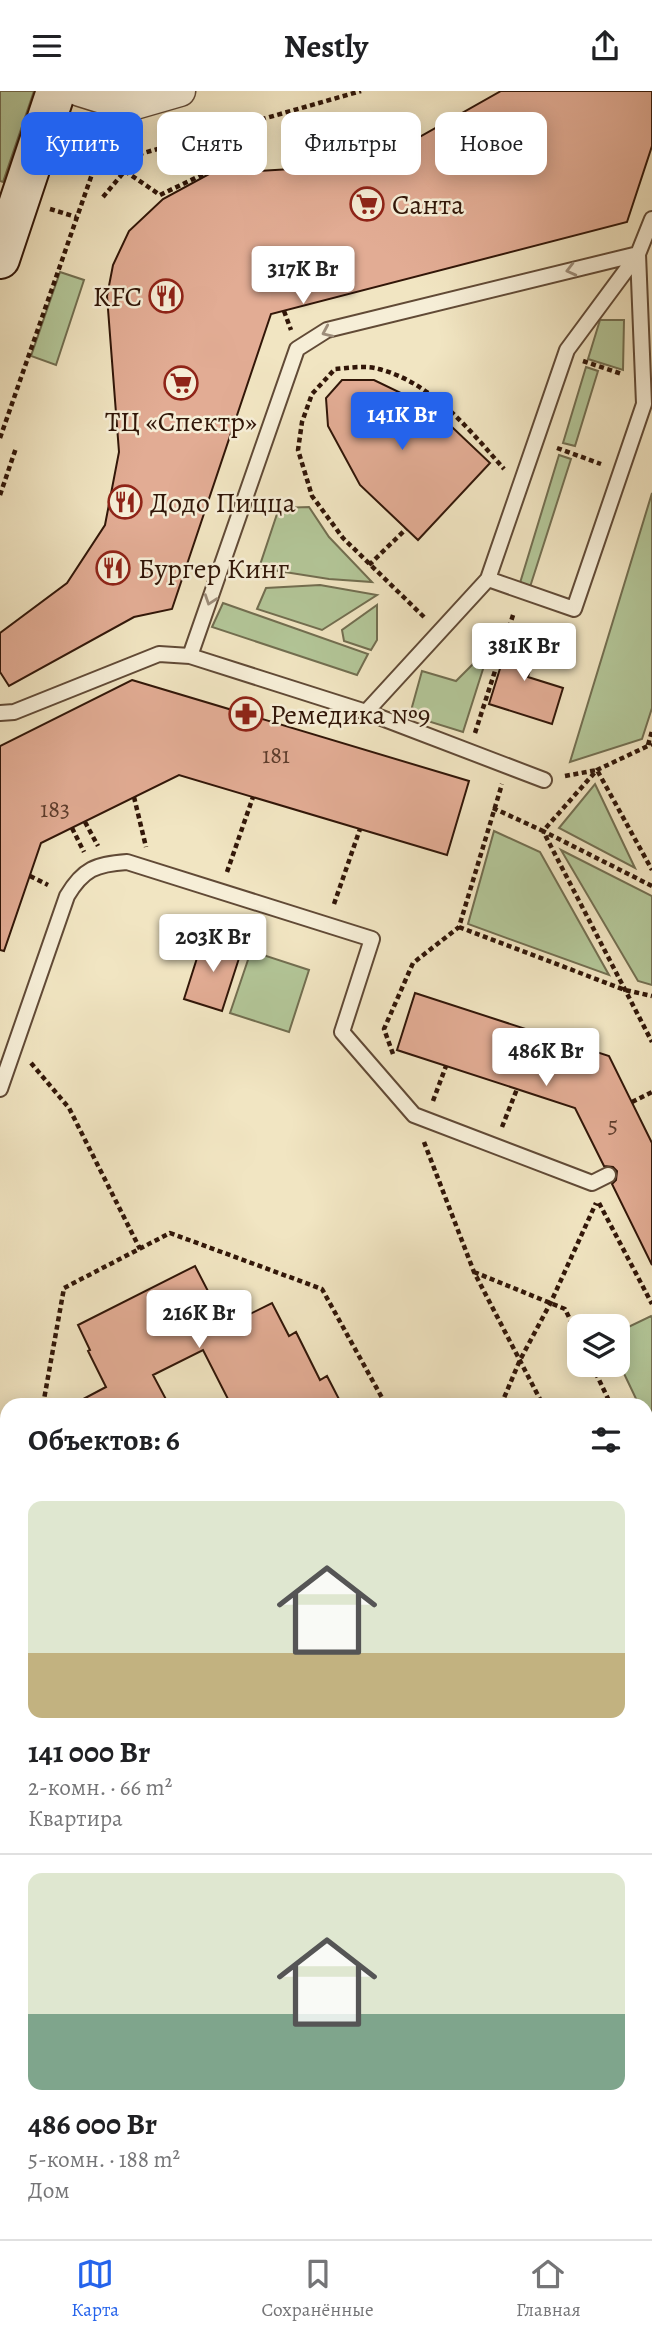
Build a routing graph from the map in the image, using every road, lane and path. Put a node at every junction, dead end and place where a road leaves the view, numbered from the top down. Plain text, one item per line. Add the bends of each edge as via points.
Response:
1 (55, 91) edge
2 (80, 91) edge
3 (180, 91) edge
4 (361, 91) edge
5 (143, 153) edge
6 (91, 175) edge
7 (122, 175) edge
8 (131, 175) edge
9 (202, 175) edge
10 (103, 197) dead end
11 (46, 208) dead end
12 (76, 217) junction
13 (652, 219) edge
14 (638, 254) junction
15 (0, 259) edge
16 (566, 355) junction
17 (642, 381) junction
18 (0, 438) edge
19 (536, 440) junction
20 (16, 448) dead end
21 (621, 471) junction
22 (520, 488) junction
23 (0, 495) edge
24 (406, 529) dead end
25 (369, 565) junction
26 (488, 579) junction
27 (521, 591) junction
28 (440, 632) junction
29 (190, 656) junction
30 (366, 712) junction
31 (0, 713) edge
32 (652, 731) edge
33 (650, 744) edge
34 (469, 753) junction
35 (508, 768) junction
36 (597, 770) junction
37 (544, 780) joint
38 (134, 797) dead end
39 (253, 797) dead end
40 (493, 808) junction
41 (360, 829) dead end
42 (543, 831) junction
43 (151, 869) junction
44 (652, 870) edge
45 (652, 886) edge
46 (221, 891) junction
47 (327, 924) junction
48 (459, 927) junction
49 (625, 990) junction
50 (652, 996) edge
51 (652, 1042) edge
52 (15, 1045) junction
53 (397, 1066) dead end
54 (446, 1066) dead end
55 (0, 1089) edge
56 (517, 1089) dead end
57 (652, 1092) edge
58 (632, 1102) dead end
59 (420, 1118) junction
60 (495, 1146) junction
61 (608, 1175) dead end
62 (140, 1249) junction
63 (474, 1272) junction
64 (551, 1302) junction
65 (652, 1304) edge
66 (567, 1314) edge
67 (520, 1360) junction
68 (598, 1377) edge
69 (44, 1398) edge
70 (382, 1398) edge
71 (504, 1398) edge
72 (540, 1398) edge
73 (608, 1398) edge

1 - 15 main road
2 - 3 street via 128,106
4 - 5 path
6 - 12 path
7 - 10 path
8 - 9 path via 160,195
11 - 12 path
12 - 18 path
13 - 14 lane
14 - 16 lane
14 - 17 lane
14 -> 29 lane via 327,330 297,349
16 - 17 path
16 - 19 lane
17 - 21 lane via 644,404
19 - 21 path
19 - 22 lane
20 - 23 path
21 - 27 lane via 574,609
22 - 25 path via 466,425 421,387 377,368 335,369 312,394 298,450 312,496
22 - 26 lane
24 - 25 path
25 - 28 path
26 - 27 lane
26 - 28 lane
27 - 34 path
28 - 30 lane
29 - 30 lane
29 - 31 lane via 159,654 14,712
30 - 34 lane
32 - 33 path
33 - 36 path
34 - 35 lane
35 - 37 lane
35 - 40 path
36 - 37 path
36 - 42 path
36 - 44 path
38 - 43 path
39 - 46 path
40 - 42 path
40 - 48 path
41 - 47 path
42 - 45 path
42 - 49 path
43 - 46 lane
43 - 52 lane via 127,862 107,863 78,878 67,896
46 - 47 lane
47 - 59 lane via 372,939 342,1032
48 - 49 path
48 - 53 path via 413,963 384,1029
49 - 50 path
49 - 51 path
52 - 55 lane
52 - 62 path via 69,1108
54 - 59 path
56 - 60 path
57 - 58 path
59 - 60 lane
59 - 63 path
60 - 61 lane via 592,1183
62 - 69 path via 64,1288
62 - 70 path via 170,1233 323,1289
63 - 64 path
63 - 67 path
64 - 65 path via 597,1199
64 - 66 path
64 - 67 path
67 - 71 path
67 - 72 path
68 - 73 path

